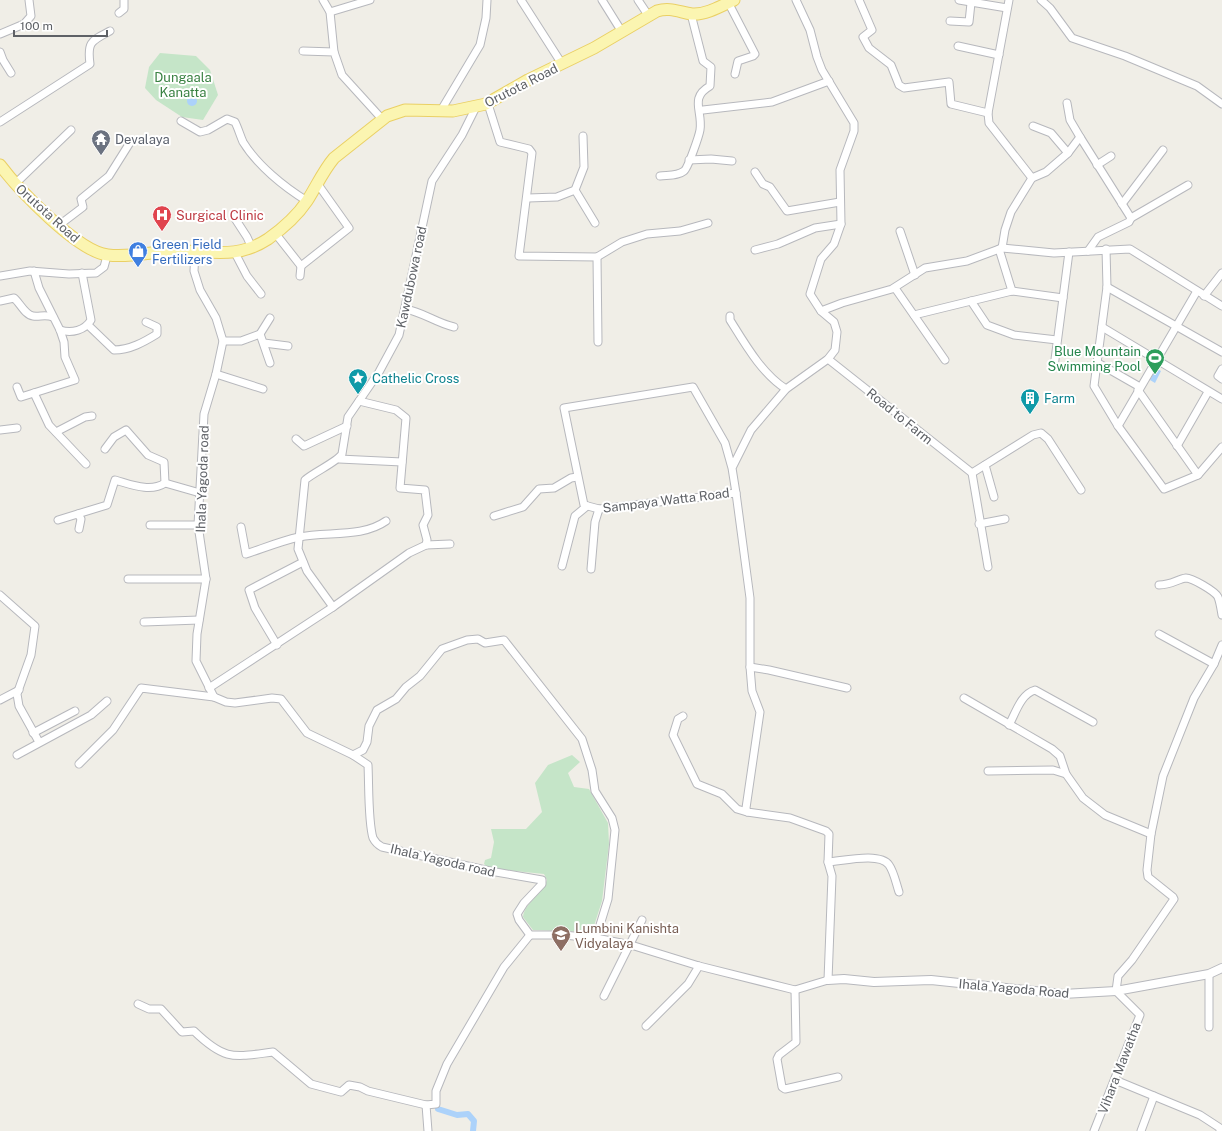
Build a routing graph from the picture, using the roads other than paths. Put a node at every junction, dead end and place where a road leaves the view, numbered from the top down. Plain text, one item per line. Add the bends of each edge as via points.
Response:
1 (29, 0) edge
2 (124, 0) edge
3 (323, 0) edge
4 (487, 0) edge
5 (521, 0) edge
6 (602, 0) edge
7 (638, 0) edge
8 (796, 0) edge
9 (859, 0) edge
10 (959, 0) edge
11 (1009, 0) edge
12 (1041, 0) edge
13 (366, 1) edge
14 (731, 1) edge
15 (971, 3) junction
16 (1007, 8) junction
17 (330, 12) junction
18 (120, 13) dead end
19 (691, 14) junction
20 (648, 15) junction
21 (950, 20) dead end
22 (110, 31) dead end
23 (622, 32) junction
24 (0, 34) edge
25 (958, 46) dead end
26 (303, 51) dead end
27 (0, 52) edge
28 (334, 52) junction
29 (1000, 55) junction
30 (562, 64) junction
31 (11, 73) dead end
32 (735, 74) dead end
33 (829, 81) junction
34 (1067, 103) dead end
35 (488, 104) junction
36 (1222, 104) edge
37 (476, 107) junction
38 (704, 110) dead end
39 (440, 112) junction
40 (988, 113) junction
41 (382, 119) junction
42 (181, 121) dead end
43 (0, 122) edge
44 (1033, 126) dead end
45 (71, 130) dead end
46 (583, 136) dead end
47 (1080, 137) junction
48 (131, 141) dead end
49 (1163, 150) dead end
50 (1068, 153) junction
51 (1111, 156) dead end
52 (689, 160) junction
53 (732, 161) dead end
54 (0, 165) edge
55 (1097, 165) junction
56 (755, 172) dead end
57 (660, 176) dead end
58 (1032, 178) junction
59 (317, 183) junction
60 (15, 184) junction
61 (1188, 185) dead end
62 (575, 190) junction
63 (528, 198) junction
64 (307, 201) junction
65 (840, 202) junction
66 (1122, 204) junction
67 (234, 218) dead end
68 (1131, 218) junction
69 (595, 223) dead end
70 (708, 223) dead end
71 (841, 224) junction
72 (58, 226) junction
73 (900, 231) dead end
74 (275, 233) junction
75 (252, 248) junction
76 (1000, 248) junction
77 (1106, 249) junction
78 (755, 250) dead end
79 (195, 251) junction
80 (1088, 251) junction
81 (1069, 252) junction
82 (235, 253) junction
83 (106, 256) junction
84 (597, 257) junction
85 (301, 266) junction
86 (34, 271) junction
87 (1222, 273) edge
88 (82, 274) junction
89 (915, 275) junction
90 (0, 276) edge
91 (300, 276) dead end
92 (1107, 287) junction
93 (895, 288) junction
94 (1012, 291) junction
95 (1197, 292) junction
96 (261, 294) dead end
97 (1204, 296) junction
98 (1063, 298) junction
99 (0, 301) edge
100 (971, 301) junction
101 (1222, 306) edge
102 (405, 309) junction
103 (822, 311) junction
104 (914, 315) junction
105 (53, 316) junction
106 (730, 316) dead end
107 (270, 318) dead end
108 (146, 322) dead end
109 (88, 325) junction
110 (1176, 325) junction
111 (454, 327) dead end
112 (1102, 327) junction
113 (60, 330) junction
114 (260, 334) junction
115 (1057, 340) junction
116 (223, 341) junction
117 (598, 342) dead end
118 (264, 343) junction
119 (288, 346) dead end
120 (1222, 352) edge
121 (828, 359) junction
122 (945, 360) dead end
123 (1158, 360) junction
124 (270, 363) dead end
125 (1098, 363) junction
126 (1054, 367) dead end
127 (1222, 369) edge
128 (216, 374) junction
129 (1222, 379) edge
130 (17, 388) dead end
131 (263, 389) dead end
132 (786, 389) junction
133 (1139, 389) junction
134 (1208, 392) junction
135 (34, 393) junction
136 (1222, 400) edge
137 (359, 401) junction
138 (92, 416) dead end
139 (347, 426) junction
140 (1118, 426) junction
141 (17, 428) dead end
142 (0, 430) edge
143 (56, 432) junction
144 (296, 439) dead end
145 (1178, 446) junction
146 (1222, 447) edge
147 (105, 449) dead end
148 (339, 458) junction
149 (402, 462) junction
150 (86, 464) dead end
151 (985, 465) junction
152 (732, 468) junction
153 (972, 473) junction
154 (1198, 475) junction
155 (577, 477) junction
156 (165, 483) junction
157 (1081, 490) dead end
158 (200, 493) junction
159 (736, 493) junction
160 (994, 497) dead end
161 (587, 506) junction
162 (599, 509) junction
163 (78, 514) junction
164 (494, 516) dead end
165 (1005, 519) dead end
166 (58, 520) dead end
167 (386, 521) dead end
168 (980, 524) junction
169 (150, 525) dead end
170 (198, 525) junction
171 (241, 527) dead end
172 (79, 530) dead end
173 (300, 537) junction
174 (450, 544) dead end
175 (426, 545) junction
176 (304, 562) junction
177 (562, 566) dead end
178 (988, 568) dead end
179 (591, 569) dead end
180 (128, 578) dead end
181 (206, 579) junction
182 (1159, 585) dead end
183 (1219, 591) edge
184 (0, 595) edge
185 (333, 607) junction
186 (1222, 615) edge
187 (199, 620) junction
188 (144, 622) dead end
189 (1159, 634) dead end
190 (277, 645) junction
191 (1222, 645) edge
192 (1214, 664) junction
193 (750, 667) junction
194 (209, 688) junction
195 (847, 688) dead end
196 (19, 690) junction
197 (214, 697) junction
198 (964, 698) dead end
199 (0, 700) edge
200 (107, 701) dead end
201 (75, 712) dead end
202 (683, 716) dead end
203 (1092, 722) dead end
204 (1009, 725) junction
205 (33, 733) junction
206 (39, 742) junction
207 (17, 755) dead end
208 (353, 755) junction
209 (79, 764) dead end
210 (988, 771) dead end
211 (1066, 774) junction
212 (747, 812) junction
213 (1151, 834) junction
214 (828, 862) junction
215 (899, 892) dead end
216 (642, 920) dead end
217 (530, 935) junction
218 (596, 938) junction
219 (631, 945) junction
220 (700, 966) junction
221 (1222, 968) edge
222 (1210, 974) junction
223 (828, 980) junction
224 (795, 990) junction
225 (1116, 991) junction
226 (604, 996) dead end
227 (138, 1004) dead end
228 (646, 1026) dead end
229 (1209, 1026) dead end
230 (838, 1077) dead end
231 (1114, 1080) junction
232 (1154, 1096) junction
233 (426, 1105) junction
234 (428, 1131) edge
235 (1094, 1131) edge
236 (1141, 1131) edge
237 (1220, 1131) edge

1 - 24 street via 32,16 24,24
2 - 18 street via 124,9
3 - 17 street
4 - 39 street via 480,44
5 - 30 street
6 - 23 street
7 - 20 street
8 - 33 street via 810,30 817,57
9 - 40 street via 872,30 863,37 869,48 891,65 899,85 904,88 949,82 951,104
10 - 15 street
11 - 16 street
12 - 36 street via 1072,38 1125,56 1197,86
13 - 17 street
14 - 19 main road, Orutota Road via 701,13
14 - 32 street via 755,54 738,61
15 - 16 street
15 - 21 street via 969,22
16 - 29 street
17 - 28 street
19 - 20 main road, Orutota Road via 666,8
19 - 52 street via 700,64 711,67 710,86 702,90 698,99 700,130
20 - 23 main road, Orutota Road
22 - 43 street via 93,40 88,48 90,64
23 - 30 main road, Orutota Road
25 - 29 street
26 - 28 street
27 - 31 street
28 - 41 street via 342,75
29 - 40 street
30 - 35 main road, Orutota Road
33 - 38 street via 772,102
33 - 65 street via 854,123 854,131 840,170
34 - 47 street via 1070,120
35 - 37 main road, Orutota Road
35 - 63 street via 500,142 529,149 532,153
37 - 39 main road, Orutota Road
37 - 102 street, Kawdubowa road via 462,135 432,181
39 - 41 main road, Orutota Road via 405,110
40 - 58 street via 990,123
41 - 59 main road, Orutota Road via 334,158
42 - 64 street via 200,132 227,119 235,122 252,154
44 - 50 street via 1051,133
45 - 60 street
46 - 62 street via 584,166
47 - 50 street
47 - 55 street
48 - 72 street via 109,176 81,199 83,206
49 - 66 street
50 - 58 street via 1046,172
51 - 55 street
52 - 53 street
52 - 57 street via 684,171
54 - 60 main road, Orutota Road
55 - 66 street
56 - 65 street via 788,211
58 - 76 street via 1011,212
59 - 64 main road, Orutota Road
59 - 85 street via 349,228
60 - 72 main road, Orutota Road
61 - 68 street
62 - 63 street via 556,197
62 - 69 street
63 - 84 street via 519,256
64 - 74 main road, Orutota Road via 288,223
65 - 71 street
66 - 68 street
67 - 75 street
68 - 80 street via 1098,238
70 - 84 street via 680,231 647,234 622,242
71 - 78 street via 814,228 778,244
71 - 103 street via 834,244 821,258 810,294
72 - 83 main road, Orutota Road
73 - 89 street
74 - 75 main road, Orutota Road
74 - 85 street
75 - 82 main road, Orutota Road
76 - 81 street
76 - 89 street via 967,261 925,268
76 - 94 street
77 - 80 street
77 - 92 street
77 - 95 street via 1130,249
79 - 82 main road, Orutota Road
79 - 83 main road, Orutota Road
79 - 116 street, Ihala Yagoda road via 194,270 200,290 216,318
80 - 81 street
81 - 98 street
82 - 96 street
83 - 88 street via 104,267 99,272
84 - 117 street
85 - 91 street
86 - 88 street
86 - 90 street
86 - 105 street via 39,288
87 - 97 street
88 - 109 street via 91,320
89 - 93 street
92 - 110 street
92 - 112 street
93 - 103 street
93 - 104 street
94 - 98 street
94 - 100 street
95 - 97 street
95 - 110 street
97 - 101 street
98 - 115 street
99 - 105 street via 12,297 33,317
100 - 104 street
100 - 115 street via 987,325 1014,335
102 - 111 street via 419,312 440,324
102 - 137 street, Kawdubowa road via 399,335 379,372
103 - 121 street via 834,322 837,332 835,350
104 - 122 street
105 - 113 street
106 - 132 street via 748,349 777,383
107 - 114 street
108 - 109 street via 157,327 157,334 140,344 121,350 114,350
109 - 113 street via 79,330
110 - 120 street
110 - 123 street
112 - 123 street
112 - 125 street
113 - 135 street via 65,357 74,380
114 - 116 street via 242,341
114 - 118 street
115 - 126 street
116 - 128 street, Ihala Yagoda road
118 - 119 street
118 - 124 street
121 - 132 street, Sampaya Watta Road
121 - 153 street, Road to Farm
123 - 133 street
123 - 134 street
125 - 133 street
125 - 140 street via 1094,386
127 - 129 street via 1218,376
128 - 131 street
128 - 158 street, Ihala Yagoda road via 204,414
130 - 135 street via 22,397
132 - 152 street, Sampaya Watta Road via 751,430
133 - 140 street
133 - 145 street
134 - 136 street
134 - 145 street
135 - 143 street
137 - 139 street, Kawdubowa road via 348,417
137 - 149 street via 396,410 406,418
138 - 143 street
139 - 144 street via 304,446
139 - 148 street, Kawdubowa road
140 - 154 street via 1164,488
141 - 142 street
143 - 150 street
145 - 154 street
146 - 154 street
147 - 156 street via 114,437 126,430 148,455 164,462
148 - 149 street
148 - 173 street via 305,480
149 - 175 street via 400,488 425,490 428,515 424,525
151 - 153 street
151 - 157 street via 1033,435 1041,433 1048,439
151 - 160 street
152 - 155 street, Sampaya Watta Road via 725,443 693,387 564,408
152 - 159 street, Sampaya Watta Road
153 - 168 street
155 - 161 street, Sampaya Watta Road via 584,504
155 - 164 street via 554,488 539,489 523,507
156 - 158 street
156 - 163 street via 160,487 150,488 115,480 107,505
158 - 170 street, Ihala Yagoda road
159 - 162 street, Sampaya Watta Road
159 - 193 street via 750,598
161 - 162 street, Sampaya Watta Road
161 - 177 street via 575,516
162 - 179 street via 595,522
163 - 166 street
163 - 172 street via 81,519
165 - 168 street
167 - 173 street via 378,527 359,531
168 - 178 street
169 - 170 street
170 - 181 street, Ihala Yagoda road
171 - 173 street via 246,554
173 - 176 street via 298,549
174 - 175 street
175 - 185 street via 409,553
176 - 185 street via 307,571
176 - 190 street via 249,590 255,608
180 - 181 street
181 - 187 street, Ihala Yagoda road
182 - 183 street via 1190,578
183 - 186 street
184 - 196 street via 35,626 31,655
185 - 190 street
187 - 188 street
187 - 194 street, Ihala Yagoda road via 196,661
189 - 192 street
190 - 194 street
191 - 192 street
192 - 213 street via 1194,698 1163,776
193 - 195 street
193 - 212 street via 752,691 760,712
194 - 197 street, Ihala Yagoda road
196 - 199 street
196 - 205 street via 19,706
197 - 208 street, Ihala Yagoda road via 235,703 280,699 307,733
197 - 209 street via 141,688 113,730
198 - 204 street
200 - 206 street via 91,716
201 - 205 street
202 - 212 street via 678,719 673,735 697,784 722,794 737,809
203 - 204 street via 1035,690 1028,692 1024,697
204 - 211 street via 1052,749 1060,756
205 - 206 street
206 - 207 street
208 - 217 street, Ihala Yagoda road via 368,765 371,823 373,839 377,844 490,871 542,880 542,884 517,914
208 - 218 street via 363,750 369,726 377,710 396,699 420,676 442,649 467,640 504,640 582,739 596,791 612,818 615,830 608,899
210 - 211 street via 1053,770
211 - 213 street via 1083,798 1105,815
212 - 214 street via 790,818 826,831 829,834
213 - 225 street via 1148,877 1174,899 1118,976
214 - 215 street via 870,856 880,858 888,864
214 - 223 street via 832,876
216 - 219 street
217 - 218 street
217 - 233 street via 504,966 448,1064 436,1091 436,1104
218 - 219 street
219 - 220 street
219 - 226 street
220 - 224 street
220 - 228 street via 688,984
221 - 222 street, Ihala Yagoda Road
222 - 225 street, Ihala Yagoda Road
222 - 229 street
223 - 224 street
223 - 225 street, Ihala Yagoda Road via 931,980 1063,994
224 - 230 street via 796,1042 777,1059 782,1087 785,1089
225 - 231 street, Vihara Mawatha via 1140,1015
227 - 233 street via 149,1009 161,1009 182,1032 194,1031 210,1046 234,1057 273,1052 311,1084 341,1092 349,1086 360,1087
231 - 232 street
231 - 235 street, Vihara Mawatha
232 - 236 street
232 - 237 street via 1200,1115 1220,1128
233 - 234 street

